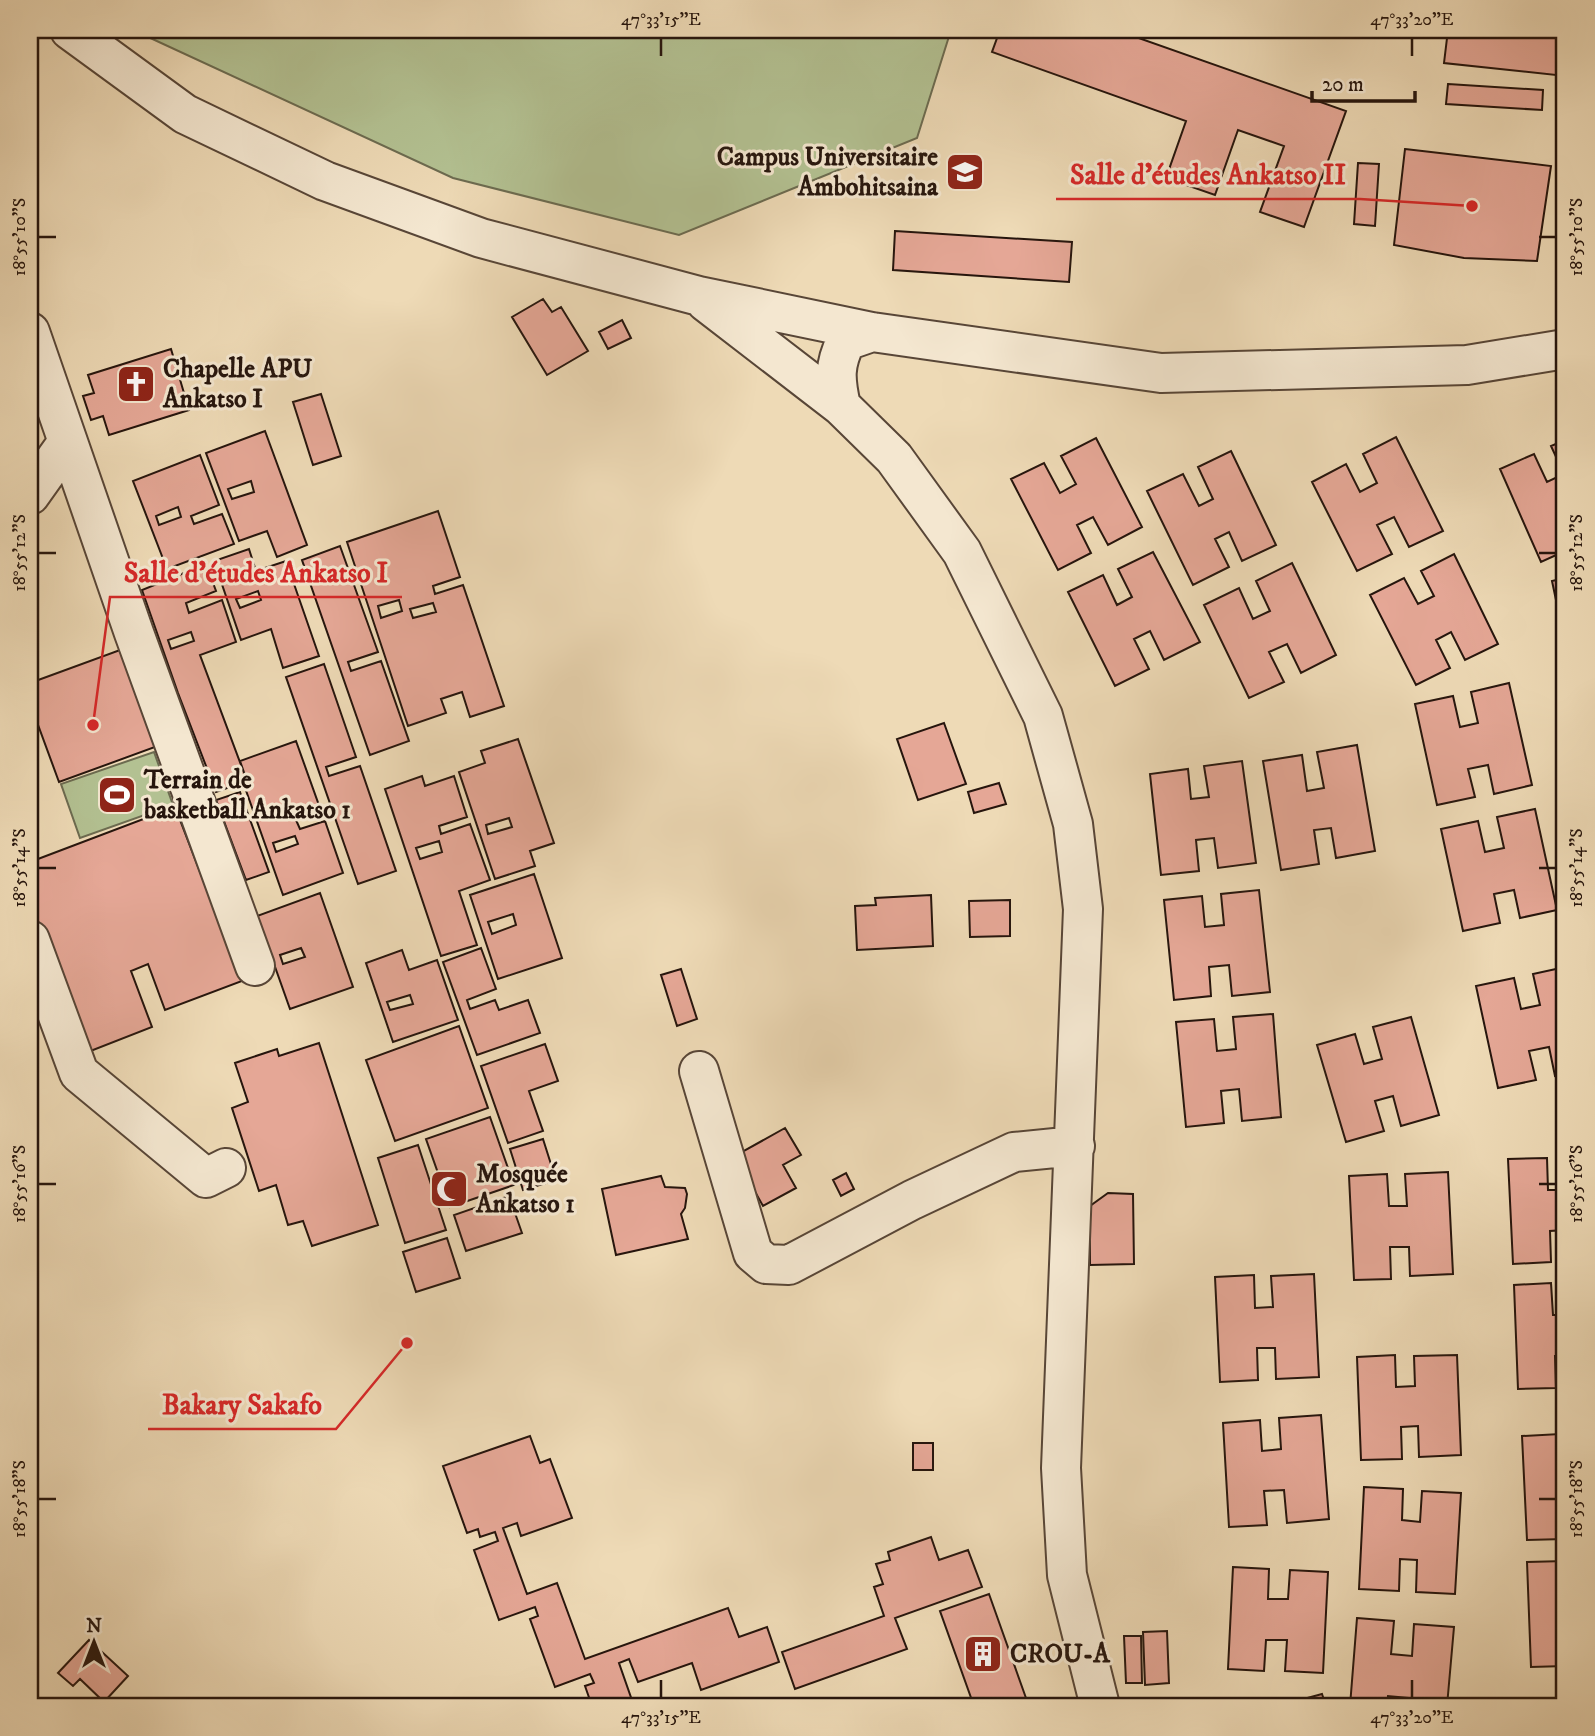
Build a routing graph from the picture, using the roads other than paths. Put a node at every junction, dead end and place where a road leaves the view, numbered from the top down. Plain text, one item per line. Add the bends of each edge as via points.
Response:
1 (70, 30) edge
2 (699, 296) junction
3 (30, 332) edge
4 (872, 332) junction
5 (1565, 348) edge
6 (841, 406) junction
7 (67, 443) junction
8 (30, 495) edge
9 (30, 940) edge
10 (255, 966) dead end
11 (699, 1071) dead end
12 (1075, 1146) junction
13 (226, 1168) dead end
14 (1100, 1706) edge

1 - 2 street via 185,114 325,181 481,237
2 - 4 street
2 - 6 street
3 - 7 street
4 - 5 street via 1161,373 1467,365
4 - 6 street via 846,341 838,357
6 - 12 street via 894,458 962,552 1043,716 1073,824 1083,909
7 - 8 street
7 - 10 street
9 - 13 street via 79,1073 206,1178
11 - 12 street via 753,1253 766,1264 789,1265 1014,1152
12 - 14 street via 1061,1468 1067,1575

